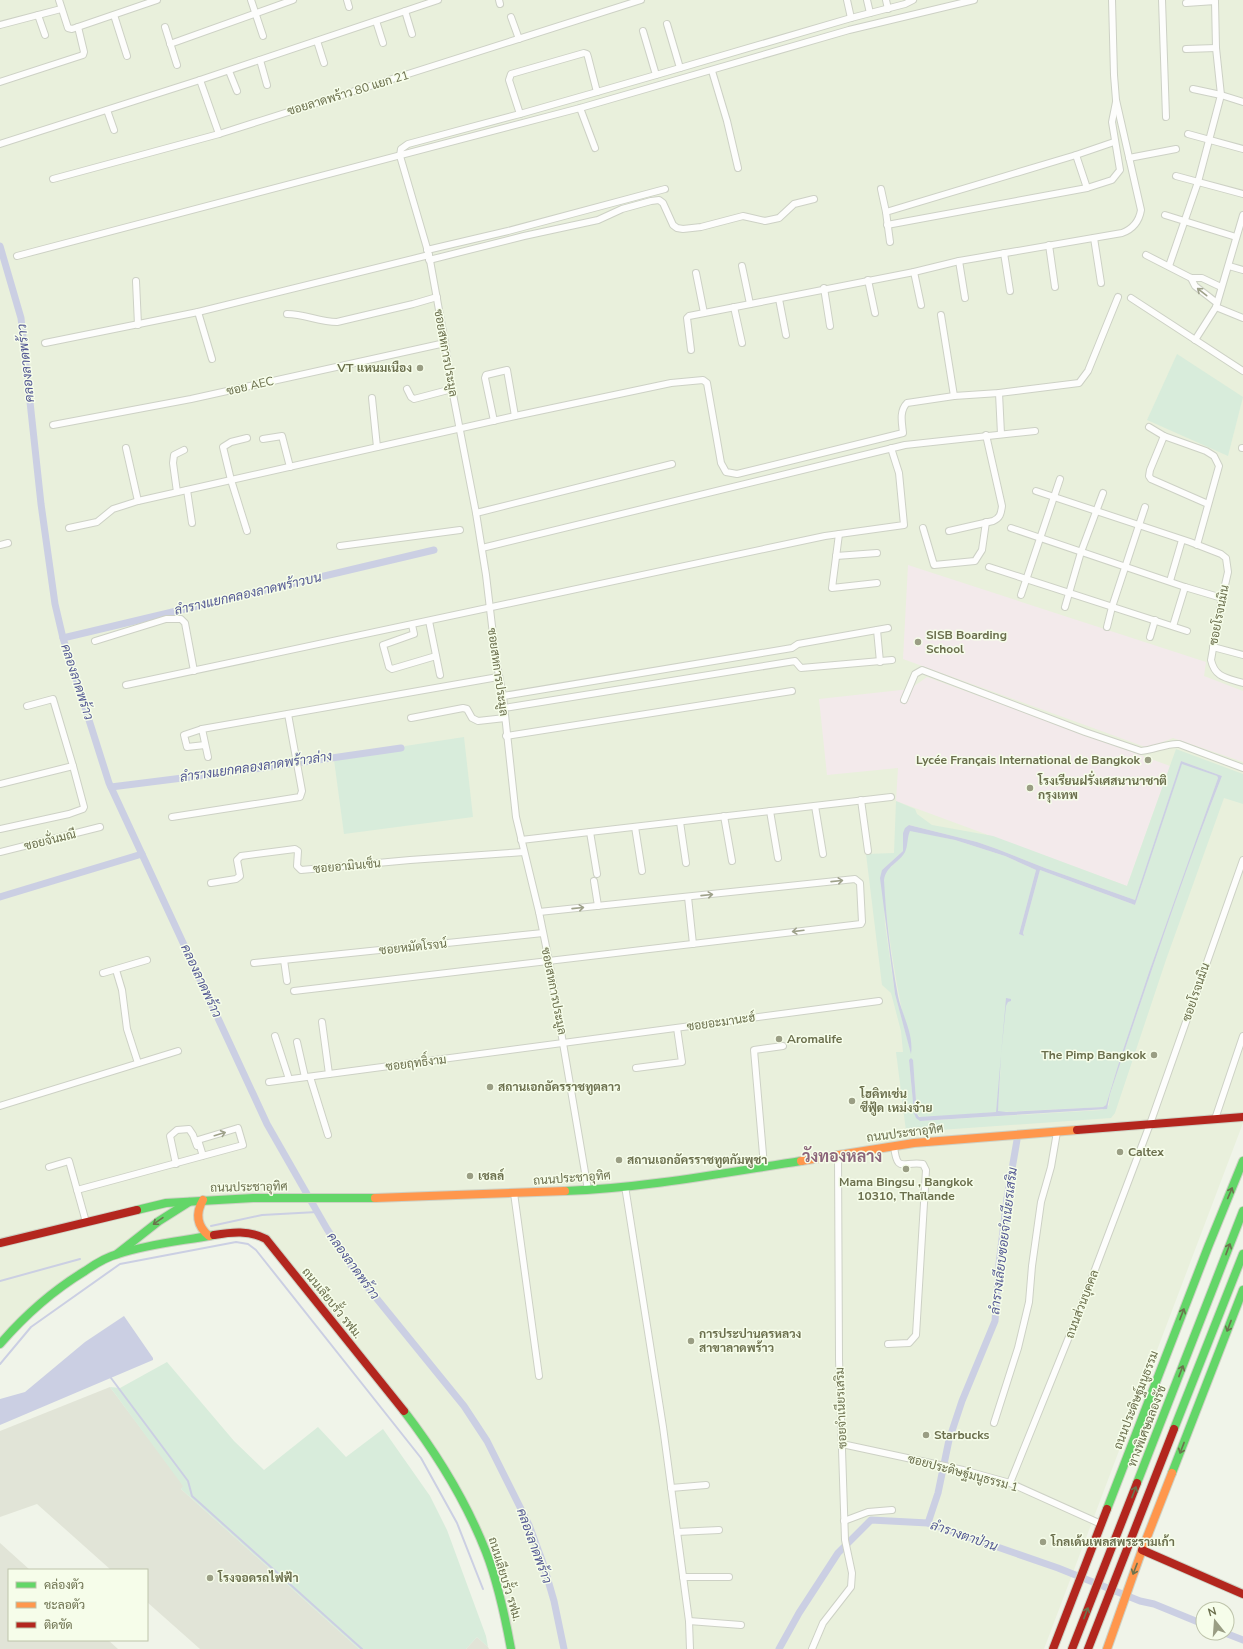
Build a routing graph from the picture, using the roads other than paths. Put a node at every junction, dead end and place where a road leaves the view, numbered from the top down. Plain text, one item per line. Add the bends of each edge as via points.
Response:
1 (59, 0) edge
2 (157, 0) edge
3 (251, 0) edge
4 (292, 0) edge
5 (347, 0) edge
6 (438, 0) edge
7 (641, 0) edge
8 (847, 0) edge
9 (866, 0) edge
10 (886, 0) edge
11 (913, 0) edge
12 (974, 0) edge
13 (1112, 0) edge
14 (1162, 0) edge
15 (904, 2) edge
16 (1186, 3) dead end
17 (349, 7) dead end
18 (61, 9) junction
19 (888, 9) junction
20 (405, 11) junction
21 (256, 13) junction
22 (870, 13) junction
23 (38, 15) junction
24 (114, 15) junction
25 (511, 17) dead end
26 (851, 18) junction
27 (376, 21) junction
28 (667, 24) dead end
29 (0, 25) edge
30 (78, 27) junction
31 (165, 27) dead end
32 (643, 31) dead end
33 (412, 34) dead end
34 (44, 35) dead end
35 (263, 36) dead end
36 (519, 39) junction
37 (317, 41) junction
38 (383, 43) dead end
39 (170, 44) junction
40 (1216, 48) junction
41 (1186, 49) dead end
42 (127, 56) dead end
43 (260, 60) junction
44 (324, 63) dead end
45 (177, 65) dead end
46 (680, 68) junction
47 (229, 70) junction
48 (712, 71) junction
49 (656, 75) junction
50 (200, 80) junction
51 (0, 82) edge
52 (268, 85) dead end
53 (1193, 89) dead end
54 (237, 91) dead end
55 (597, 92) junction
56 (1221, 95) junction
57 (1116, 100) junction
58 (1243, 102) edge
59 (580, 108) junction
60 (107, 110) junction
61 (520, 114) junction
62 (1166, 117) dead end
63 (114, 130) dead end
64 (218, 134) junction
65 (1188, 134) dead end
66 (1209, 139) junction
67 (1114, 142) junction
68 (0, 144) edge
69 (595, 148) dead end
70 (1176, 149) dead end
71 (1243, 149) edge
72 (1076, 155) junction
73 (400, 156) junction
74 (1129, 158) junction
75 (738, 168) dead end
76 (1176, 176) dead end
77 (53, 179) dead end
78 (1198, 182) junction
79 (1087, 188) junction
80 (665, 189) dead end
81 (880, 189) dead end
82 (1243, 194) edge
83 (814, 199) dead end
84 (886, 212) junction
85 (1165, 215) dead end
86 (1243, 215) edge
87 (1184, 221) junction
88 (887, 224) junction
89 (1241, 226) edge
90 (1236, 237) junction
91 (1094, 238) junction
92 (890, 242) dead end
93 (1049, 245) junction
94 (1004, 253) junction
95 (428, 255) junction
96 (1146, 255) dead end
97 (17, 256) dead end
98 (959, 261) junction
99 (742, 266) dead end
100 (1168, 266) junction
101 (1229, 266) junction
102 (1243, 270) edge
103 (914, 272) junction
104 (696, 273) dead end
105 (1191, 278) junction
106 (868, 280) junction
107 (136, 281) dead end
108 (1101, 283) dead end
109 (1056, 287) dead end
110 (1221, 287) junction
111 (824, 288) junction
112 (1010, 291) dead end
113 (437, 297) junction
114 (1118, 297) dead end
115 (965, 298) dead end
116 (1131, 298) dead end
117 (779, 299) junction
118 (750, 304) junction
119 (921, 305) dead end
120 (1216, 305) junction
121 (734, 307) junction
122 (198, 312) junction
123 (704, 313) junction
124 (875, 313) dead end
125 (287, 314) dead end
126 (941, 315) dead end
127 (1243, 318) edge
128 (138, 325) junction
129 (830, 326) dead end
130 (786, 334) dead end
131 (1195, 340) junction
132 (45, 343) dead end
133 (446, 343) junction
134 (742, 343) dead end
135 (691, 350) dead end
136 (212, 359) dead end
137 (1243, 370) edge
138 (407, 389) dead end
139 (452, 389) junction
140 (998, 393) junction
141 (954, 396) junction
142 (372, 398) dead end
143 (515, 416) junction
144 (494, 422) junction
145 (53, 425) dead end
146 (1149, 427) dead end
147 (459, 429) junction
148 (1035, 431) dead end
149 (902, 433) junction
150 (1000, 434) junction
151 (986, 435) junction
152 (1164, 436) junction
153 (247, 438) dead end
154 (263, 438) dead end
155 (905, 445) junction
156 (377, 447) junction
157 (126, 448) dead end
158 (891, 448) junction
159 (184, 450) dead end
160 (672, 464) dead end
161 (290, 467) junction
162 (1060, 479) dead end
163 (231, 480) junction
164 (188, 490) junction
165 (1036, 491) dead end
166 (177, 492) junction
167 (1103, 493) dead end
168 (1054, 497) junction
169 (138, 501) junction
170 (1208, 504) junction
171 (1145, 507) dead end
172 (1096, 510) junction
173 (476, 513) junction
174 (986, 522) junction
175 (192, 523) dead end
176 (1139, 524) junction
177 (69, 528) dead end
178 (923, 528) dead end
179 (1011, 528) dead end
180 (460, 530) dead end
181 (247, 531) dead end
182 (949, 531) dead end
183 (839, 534) junction
184 (1041, 538) junction
185 (1182, 540) junction
186 (8, 543) dead end
187 (0, 545) edge
188 (1197, 545) junction
189 (340, 546) dead end
190 (482, 548) junction
191 (1081, 552) junction
192 (877, 554) dead end
193 (836, 556) junction
194 (1125, 566) junction
195 (989, 567) dead end
196 (1026, 578) junction
197 (1170, 581) junction
198 (877, 583) dead end
199 (1185, 587) junction
200 (1068, 593) junction
201 (1021, 595) dead end
202 (1222, 598) junction
203 (1065, 607) dead end
204 (1112, 607) junction
205 (489, 608) junction
206 (1155, 620) junction
207 (429, 621) junction
208 (412, 625) junction
209 (1173, 626) junction
210 (1107, 627) dead end
211 (888, 628) dead end
212 (877, 630) junction
213 (1188, 631) dead end
214 (1150, 637) dead end
215 (95, 641) dead end
216 (1213, 647) junction
217 (792, 648) junction
218 (1243, 653) edge
219 (436, 656) junction
220 (892, 660) dead end
221 (795, 661) junction
222 (880, 662) junction
223 (702, 664) junction
224 (194, 671) junction
225 (440, 674) dead end
226 (705, 676) junction
227 (498, 677) junction
228 (601, 681) junction
229 (1243, 683) edge
230 (126, 686) dead end
231 (543, 690) junction
232 (792, 691) dead end
233 (604, 692) junction
234 (503, 696) junction
235 (904, 700) dead end
236 (545, 702) junction
237 (27, 706) dead end
238 (504, 708) junction
239 (288, 714) junction
240 (411, 718) dead end
241 (505, 718) junction
242 (202, 729) junction
243 (506, 736) junction
244 (206, 744) junction
245 (208, 757) dead end
246 (73, 766) junction
247 (1243, 768) edge
248 (0, 784) edge
249 (891, 797) dead end
250 (861, 800) junction
251 (815, 806) junction
252 (770, 811) junction
253 (724, 816) junction
254 (172, 817) dead end
255 (680, 822) junction
256 (100, 827) dead end
257 (635, 827) junction
258 (0, 829) edge
259 (590, 832) junction
260 (521, 840) junction
261 (868, 851) dead end
262 (0, 852) edge
263 (524, 852) junction
264 (823, 854) dead end
265 (778, 858) dead end
266 (1243, 860) edge
267 (732, 861) dead end
268 (686, 863) dead end
269 (642, 871) dead end
270 (597, 874) dead end
271 (594, 881) dead end
272 (211, 883) dead end
273 (688, 897) junction
274 (598, 906) junction
275 (539, 912) junction
276 (543, 933) junction
277 (693, 944) junction
278 (147, 960) dead end
279 (284, 960) junction
280 (549, 961) junction
281 (254, 963) dead end
282 (116, 970) junction
283 (103, 973) dead end
284 (287, 981) dead end
285 (294, 991) dead end
286 (879, 1001) dead end
287 (322, 1022) dead end
288 (677, 1028) junction
289 (274, 1036) dead end
290 (1243, 1036) edge
291 (297, 1042) dead end
292 (564, 1043) junction
293 (783, 1046) dead end
294 (178, 1051) dead end
295 (138, 1064) junction
296 (636, 1068) dead end
297 (329, 1074) junction
298 (308, 1077) junction
299 (289, 1079) junction
300 (269, 1082) dead end
301 (0, 1106) edge
302 (1243, 1117) edge
303 (1216, 1119) junction
304 (1150, 1124) junction
305 (1057, 1132) junction
306 (328, 1135) dead end
307 (894, 1146) junction
308 (838, 1154) junction
309 (202, 1157) junction
310 (1243, 1161) edge
311 (176, 1164) junction
312 (764, 1166) junction
313 (49, 1167) dead end
314 (1241, 1171) edge
315 (625, 1186) junction
316 (77, 1190) junction
317 (588, 1190) junction
318 (514, 1193) junction
319 (203, 1200) junction
320 (192, 1201) junction
321 (1243, 1211) edge
322 (86, 1222) junction
323 (209, 1236) junction
324 (0, 1243) edge
325 (117, 1254) junction
326 (1243, 1254) edge
327 (1243, 1290) edge
328 (0, 1344) edge
329 (888, 1344) dead end
330 (539, 1376) dead end
331 (994, 1423) dead end
332 (842, 1444) junction
333 (1010, 1483) junction
334 (706, 1485) dead end
335 (671, 1488) junction
336 (892, 1510) dead end
337 (844, 1521) junction
338 (1101, 1524) junction
339 (719, 1530) dead end
340 (677, 1532) junction
341 (1142, 1550) junction
342 (683, 1577) junction
343 (729, 1577) dead end
344 (1243, 1594) edge
345 (689, 1621) junction
346 (741, 1624) dead end
347 (511, 1649) edge
348 (690, 1649) edge
349 (812, 1649) edge
350 (1053, 1649) edge
351 (1072, 1649) edge
352 (1088, 1649) edge
353 (1107, 1649) edge

1 - 18 street
2 - 24 street
3 - 21 street
4 - 21 street
5 - 17 street
6 - 20 street
7 - 36 street, ซอยลาดพร้าว 80 แยก 21
8 - 26 street
9 - 22 street
10 - 19 street
11 - 15 street
12 - 48 street via 849,30
13 - 57 street
14 - 62 street
15 - 19 street
16 - 40 street via 1215,2
18 - 23 street
18 - 30 street via 68,28
19 - 22 street
20 - 27 street
20 - 33 street
21 - 35 street
21 - 39 street
22 - 26 street
23 - 29 street
23 - 34 street
24 - 30 street
24 - 42 street
25 - 36 street
26 - 46 street
27 - 37 street
27 - 38 street
28 - 46 street
30 - 51 street via 83,55
31 - 39 street
32 - 49 street
36 - 64 street, ซอยลาดพร้าว 80 แยก 21
37 - 43 street
37 - 44 street
39 - 45 street
40 - 41 street
40 - 56 street
43 - 47 street
43 - 52 street
46 - 49 street
47 - 50 street
47 - 54 street
48 - 59 street
48 - 75 street
49 - 55 street
50 - 60 street
50 - 64 street
53 - 56 street
55 - 61 street
55 - 61 street via 588,57 584,53 511,74 509,80
56 - 58 street
56 - 66 street
57 - 67 street via 1112,122
57 - 74 street
59 - 69 street
59 - 73 street
60 - 63 street
60 - 68 street
61 - 73 street via 408,144 401,149
64 - 77 street, ซอยลาดพร้าว 80 แยก 21
65 - 66 street
66 - 71 street
66 - 78 street
67 - 72 street
67 - 79 street via 1120,170 1118,175 1112,180
70 - 74 street
72 - 79 street
72 - 84 street
73 - 95 street, ซอยสหการประมูล
73 - 97 street
74 - 91 street via 1141,210 1139,219 1130,230
76 - 78 street
78 - 82 street
78 - 87 street
79 - 88 street
80 - 95 street
81 - 84 street
83 - 95 street via 794,204 779,218 765,221 743,216 683,229 673,225 659,200 651,201 622,209 598,220
84 - 88 street
85 - 87 street
86 - 89 street
87 - 90 street
87 - 100 street
88 - 92 street
89 - 90 street
90 - 101 street
91 - 93 street
91 - 108 street
93 - 94 street
93 - 109 street
94 - 98 street
94 - 112 street
95 - 113 street, ซอยสหการประมูล
95 - 122 street
96 - 100 street
98 - 103 street
98 - 115 street
99 - 118 street
100 - 105 street
101 - 102 street
101 - 110 street
103 - 106 street
103 - 119 street
104 - 123 street
105 - 110 street via 1202,278
120 -> 105 street via 1195,286
106 - 111 street
106 - 124 street
107 - 128 street
110 - 120 street
111 - 117 street
111 - 129 street
113 - 125 street via 337,322 301,314
113 - 133 street, ซอยสหการประมูล
114 - 140 street via 1088,371 1079,383
116 - 131 street
117 - 118 street
117 - 130 street
118 - 121 street
120 - 127 street
120 - 131 street
121 - 123 street
121 - 134 street
122 - 128 street
122 - 136 street
123 - 135 street via 687,318
126 - 141 street
128 - 132 street
131 - 137 street
133 - 139 street, ซอยสหการประมูล
133 - 145 street, ซอย AEC via 191,399
138 - 139 street via 414,399
139 - 147 street, ซอยสหการประมูล
140 - 141 street
140 - 150 street
141 - 149 street via 906,403 902,412
142 - 156 street
143 - 144 street
143 - 144 street via 508,371 505,369 486,374
143 - 149 street via 671,383 703,380 707,383 721,464 726,472 737,474
144 - 147 street
146 - 152 street
147 - 156 street
147 - 173 street, ซอยสหการประมูล
148 - 150 street
149 - 155 street
150 - 151 street
151 - 155 street
151 - 174 street via 1002,506 998,519
152 - 170 street via 1214,456 1219,466
152 - 170 street via 1149,476
153 - 163 street via 223,447
154 - 161 street via 282,436
155 - 158 street
156 - 161 street
157 - 169 street
158 - 183 street via 899,473 904,525
158 - 190 street
159 - 166 street via 174,455
160 - 173 street
161 - 163 street
162 - 168 street
163 - 164 street
163 - 181 street
164 - 166 street
164 - 175 street
165 - 168 street
166 - 169 street
167 - 172 street
168 - 172 street
168 - 184 street
169 - 177 street via 113,509 97,522
170 - 188 street
171 - 176 street
172 - 176 street
172 - 191 street
173 - 190 street, ซอยสหการประมูล
174 - 178 street via 982,550 975,561 934,565
174 - 182 street
176 - 185 street
176 - 194 street
179 - 184 street
180 - 189 street
183 - 193 street
183 - 205 street
184 - 191 street
184 - 196 street
185 - 188 street
185 - 197 street
186 - 187 street
188 - 202 street, ซอยโรจนมิน via 1226,558 1228,572
190 - 205 street, ซอยสหการประมูล
191 - 194 street
191 - 200 street
192 - 193 street
193 - 198 street via 832,588
194 - 197 street
194 - 204 street
195 - 196 street
196 - 200 street
196 - 201 street
197 - 199 street
199 - 202 street
199 - 209 street
200 - 203 street
200 - 204 street
202 - 216 street, ซอยโรจนมิน
204 - 206 street
204 - 210 street
205 - 207 street
205 - 227 street, ซอยสหการประมูล
206 - 209 street
206 - 214 street
207 - 208 street
207 - 219 street
208 - 219 street via 414,634 382,646 389,668
208 - 224 street
209 - 213 street
211 - 212 street
212 - 217 street via 798,644
212 - 222 street
215 - 224 street via 166,619 181,619 185,623
216 - 218 street
216 - 229 street, ซอยโรจนมิน via 1211,660 1218,675
217 - 221 street
217 - 223 street
219 - 225 street
220 - 222 street
221 - 222 street via 801,668
221 - 226 street
223 - 226 street
223 - 228 street
224 - 230 street
226 - 233 street
227 - 234 street, ซอยสหการประมูล
227 - 239 street
228 - 231 street
228 - 233 street
231 - 234 street
231 - 236 street
232 - 243 street
233 - 236 street
234 - 238 street, ซอยสหการประมูล
235 - 247 street via 915,674 922,670 1141,751 1150,751 1172,743 1179,744
236 - 238 street
237 - 246 street via 53,699
238 - 241 street, ซอยสหการประมูล
239 - 242 street
239 - 254 street via 302,791 298,798
240 - 241 street via 463,708 478,721
241 - 243 street, ซอยสหการประมูล
242 - 244 street
242 - 244 street via 184,737 187,747
243 - 260 street, ซอยสหการประมูล
244 - 245 street
246 - 248 street
246 - 258 street via 83,809
249 - 250 street
250 - 251 street
250 - 261 street
251 - 252 street
251 - 264 street
252 - 253 street
252 - 265 street
253 - 255 street
253 - 267 street
255 - 257 street
255 - 268 street
256 - 262 street, ซอยจั่นมณี
257 - 259 street
257 - 269 street
259 - 260 street
259 - 270 street
260 - 263 street, ซอยสหการประมูล
263 - 272 street, ซอยอามินเซ็น via 301,870 297,866 298,851 295,849 241,856 237,860 240,876
263 - 275 street, ซอยสหการประมูล
266 - 304 street, ซอยโรจนมิน
271 - 274 street
273 - 274 street
273 - 277 street
273 -> 277 street via 855,879 860,883 862,924
275 -> 274 street
275 - 276 street, ซอยสหการประมูล
276 - 279 street, ซอยหมัดโรจน์
276 - 280 street, ซอยสหการประมูล
277 - 280 street
278 - 282 street
279 - 281 street, ซอยหมัดโรจน์
279 - 284 street
280 - 285 street
280 - 292 street, ซอยสหการประมูล
282 - 283 street
282 - 295 street via 122,990 127,1029
286 - 288 street, ซอยอะมานะฮ์
287 - 297 street
288 - 292 street, ซอยอะมานะฮ์
288 - 296 street via 682,1062
289 - 299 street
290 - 303 street
291 - 298 street
292 - 297 street, ซอยฤทธิ์งาม
292 - 317 street, ซอยสหการประมูล
293 - 312 street via 754,1050
294 - 295 street
295 - 301 street
297 - 298 street, ซอยฤทธิ์งาม
298 - 299 street, ซอยฤทธิ์งาม
298 - 306 street
299 - 300 street, ซอยฤทธิ์งาม
302 - 303 main road, ถนนประชาอุทิศ
303 - 304 main road, ถนนประชาอุทิศ
304 - 305 main road, ถนนประชาอุทิศ
304 - 333 street, ถนนส่วนบุคคล
305 - 307 main road, ถนนประชาอุทิศ
305 - 331 street via 1041,1202 1029,1302 1018,1348
307 - 308 main road, ถนนประชาอุทิศ
307 - 329 street via 895,1159 898,1162 902,1165 921,1164 926,1170 916,1336 909,1343
308 - 312 main road, ถนนประชาอุทิศ
308 - 332 street, ซอยจำเนียรเสริม
309 -> 309 street via 198,1140 238,1128 243,1145
309 - 311 street
309 - 311 street via 194,1135 189,1129 177,1130 170,1136
310 - 314 main road, ถนนประดิษฐ์มนูธรรม
311 - 316 street
312 - 315 main road, ถนนประชาอุทิศ
313 - 316 street via 69,1161
338 -> 314 main road, ถนนประดิษฐ์มนูธรรม via 1208,1247
315 - 317 main road, ถนนประชาอุทิศ
315 - 335 street
316 - 322 street
317 - 318 main road, ถนนประชาอุทิศ
318 - 319 main road, ถนนประชาอุทิศ
318 - 330 street
319 - 320 main road, ถนนประชาอุทิศ
319 - 323 main road via 198,1207 197,1219 200,1229
320 - 322 main road, ถนนประชาอุทิศ via 166,1203
320 -> 325 main road via 159,1220
351 -> 321 main road, ทางพิเศษฉลองรัช
322 - 324 main road, ถนนประชาอุทิศ
323 - 325 main road, ถนนเลียบรั้ว รฟม.
323 - 347 main road, ถนนเลียบรั้ว รฟม. via 241,1232 254,1233 266,1239 429,1445 451,1481 486,1553 502,1604
325 - 328 main road, ถนนเลียบรั้ว รฟม. via 100,1261 42,1302 20,1320
326 - 352 main road
327 -> 341 main road
332 - 333 street, ซอยประดิษฐ์มนูธรรม 1
332 - 337 street, ซอยจำเนียรเสริม
333 - 338 street, ซอยประดิษฐ์มนูธรรม 1
334 - 335 street
335 - 340 street
336 - 337 street via 868,1512
337 - 349 street, ซอยจำเนียรเสริม via 852,1573 851,1587 823,1623
338 - 350 main road, ถนนประดิษฐ์มนูธรรม
339 - 340 street
340 - 342 street
341 - 344 main road
341 -> 353 main road
342 - 343 street
342 - 345 street
345 - 346 street
345 - 348 street

